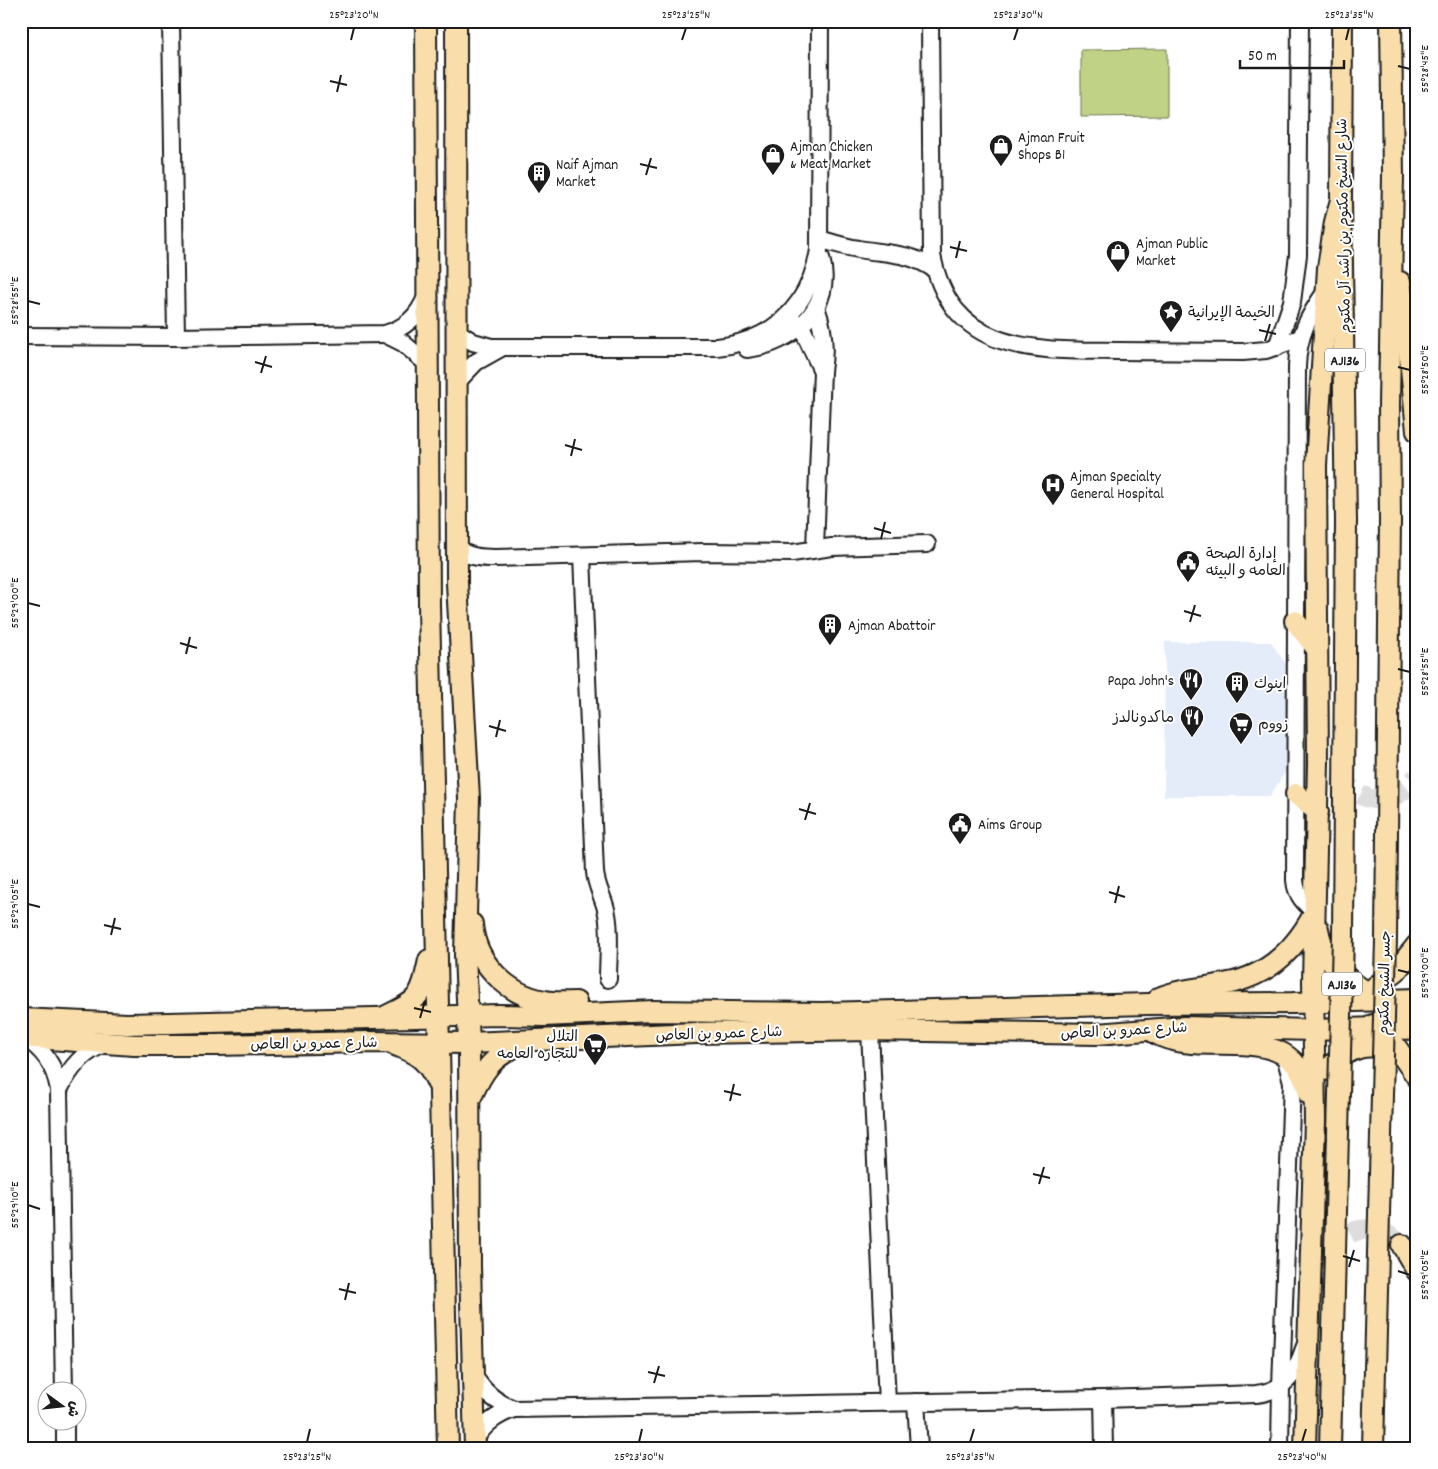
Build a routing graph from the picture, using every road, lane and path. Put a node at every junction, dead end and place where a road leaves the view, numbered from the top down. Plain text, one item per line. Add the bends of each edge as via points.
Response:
1 (171, 21) edge
2 (426, 21) edge
3 (456, 21) edge
4 (820, 21) edge
5 (930, 21) edge
6 (1300, 21) edge
7 (1342, 21) edge
8 (1390, 21) edge
9 (1341, 200) junction
10 (820, 244) junction
11 (1393, 249) junction
12 (934, 269) junction
13 (1326, 291) junction
14 (426, 297) junction
15 (816, 307) junction
16 (794, 322) junction
17 (456, 331) junction
18 (385, 334) junction
19 (21, 336) edge
20 (176, 337) junction
21 (1300, 338) junction
22 (1277, 347) junction
23 (500, 348) junction
24 (426, 364) junction
25 (822, 371) junction
26 (456, 383) junction
27 (1417, 431) edge
28 (927, 544) dead end
29 (457, 548) junction
30 (815, 548) junction
31 (582, 556) junction
32 (1295, 621) junction
33 (1317, 649) junction
34 (1318, 715) junction
35 (1339, 774) tunnel mouth
36 (1296, 794) junction
37 (1318, 812) junction
38 (468, 833) junction
39 (1315, 912) junction
40 (435, 931) junction
41 (1417, 945) edge
42 (608, 979) dead end
43 (1360, 1001) junction
44 (1313, 1003) junction
45 (1148, 1004) junction
46 (1413, 1009) edge
47 (645, 1012) junction
48 (438, 1016) junction
49 (467, 1016) junction
50 (383, 1017) junction
51 (1368, 1026) junction
52 (1149, 1029) junction
53 (1417, 1029) edge
54 (870, 1030) junction
55 (1313, 1030) junction
56 (22, 1031) edge
57 (528, 1040) junction
58 (386, 1042) junction
59 (108, 1043) junction
60 (469, 1043) junction
61 (438, 1044) junction
62 (1284, 1054) junction
63 (1328, 1070) junction
64 (1413, 1070) edge
65 (439, 1087) junction
66 (59, 1090) junction
67 (470, 1099) junction
68 (1315, 1120) junction
69 (1402, 1245) tunnel mouth
70 (1327, 1252) tunnel mouth
71 (1417, 1271) edge
72 (1310, 1284) junction
73 (1308, 1337) junction
74 (473, 1375) junction
75 (64, 1382) edge
76 (1281, 1387) junction
77 (1256, 1394) junction
78 (1103, 1399) junction
79 (916, 1402) junction
80 (887, 1403) junction
81 (514, 1409) junction
82 (1280, 1414) junction
83 (65, 1432) edge
84 (475, 1444) edge
85 (65, 1448) edge
86 (448, 1448) edge
87 (918, 1448) edge
88 (1104, 1448) edge
89 (1280, 1448) edge
90 (1304, 1448) edge
91 (1330, 1448) edge
92 (1373, 1448) edge

1 - 20 street
2 - 14 main road
3 - 17 main road
4 - 10 street
5 - 12 street
6 - 22 street via 1298,255 1292,302
7 - 9 main road, شارع الشيخ مكتوم بن راشد آل مكتوم / AJ136
8 - 11 main road, AJ136
9 - 13 main road via 1331,245
9 - 91 main road, شارع الشيخ مكتوم بن راشد آل مكتوم / AJ136, bridge via 1346,521 1343,936
10 - 12 street via 907,255
10 - 15 street via 825,276
10 - 16 street via 816,266
11 - 27 main road via 1407,326
11 - 92 main road, جسر الشيخ مكتوم / AJ136, bridge via 1386,939
12 - 22 street via 945,294 960,315 981,332 1018,346 1047,350 1243,352
13 - 21 street
13 - 33 main road via 1316,465
14 - 18 street via 410,321
14 - 24 main road
15 - 16 street
15 - 25 street via 824,338
16 - 23 street via 776,341 742,350 717,347
16 - 25 street
17 - 23 street via 473,342
17 - 26 main road
18 - 20 street
18 - 24 street via 403,343
19 - 20 street
21 - 22 street
21 - 32 street
23 - 26 street via 476,362
24 - 40 main road
25 - 30 street
26 - 29 main road
28 - 30 street
29 - 31 street via 485,558
29 - 38 main road
30 - 31 street via 792,553
31 - 42 street via 596,878 607,914
32 - 33 main road
32 - 36 street
33 - 34 main road
34 - 35 main road
34 - 37 main road
36 - 37 main road
36 - 39 street via 1295,886 1301,898
37 - 39 main road
38 - 47 main road via 472,848 473,932 482,957 498,978 520,994 546,1001 608,1003
38 - 49 main road
39 - 43 main road via 1319,933 1332,960 1353,983
39 - 44 main road
39 - 45 main road via 1295,944 1280,959 1252,976 1177,992
40 - 48 main road
40 - 50 main road via 420,994 414,1001
41 - 43 main road via 1396,971
43 - 44 main road, شارع عمرو بن العاص
43 - 46 main road
43 - 51 main road
43 - 55 main road
44 - 45 main road, شارع عمرو بن العاص
44 - 55 main road
45 - 47 main road, شارع عمرو بن العاص via 823,1013
46 - 51 main road via 1379,1016
47 - 49 main road, شارع عمرو بن العاص
48 - 49 main road, شارع عمرو بن العاص
48 - 50 main road, شارع عمرو بن العاص
48 - 61 main road
49 - 60 main road
50 - 56 main road, شارع عمرو بن العاص via 127,1024
51 - 53 main road, شارع عمرو بن العاص
51 - 55 main road, شارع عمرو بن العاص
51 - 63 main road via 1342,1046
51 - 64 main road via 1394,1044
52 - 54 main road, شارع عمرو بن العاص via 1081,1034
52 - 55 main road, شارع عمرو بن العاص
52 - 62 main road via 1178,1041 1265,1046
54 - 57 main road, شارع عمرو بن العاص
54 - 80 street
55 - 68 main road
56 - 59 main road, شارع عمرو بن العاص
56 - 66 street via 48,1059
57 - 60 main road, شارع عمرو بن العاص
57 - 67 main road via 496,1057 480,1078
58 - 59 main road, شارع عمرو بن العاص
58 - 61 main road, شارع عمرو بن العاص
58 - 65 main road via 421,1058
59 - 66 street via 96,1046 84,1055
60 - 61 main road, شارع عمرو بن العاص
60 - 67 main road
61 - 65 main road
62 - 68 main road via 1294,1062 1304,1078
62 - 76 street via 1292,1082
63 - 64 main road via 1347,1052 1373,1046 1399,1054
63 - 68 main road
65 - 86 main road
66 - 75 street
67 - 74 main road
68 - 72 main road
69 - 71 main road
70 - 72 main road
72 - 73 main road
73 - 76 street via 1295,1371
73 - 90 main road
74 - 81 street via 490,1397
74 - 84 main road
76 - 77 street
76 - 82 street
77 - 78 street
77 - 82 street via 1271,1401
78 - 79 street
78 - 88 street
79 - 80 street
79 - 87 street
80 - 81 street
81 - 84 street via 491,1420
82 - 89 street
83 - 85 street

